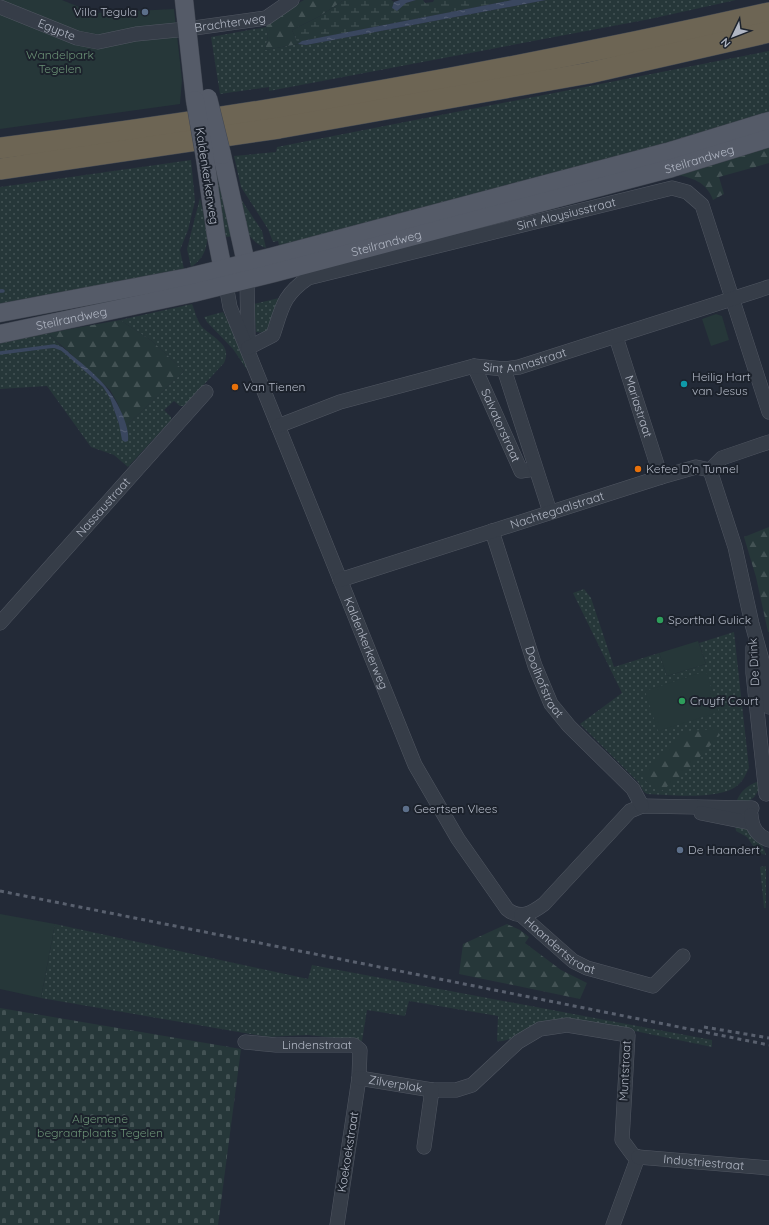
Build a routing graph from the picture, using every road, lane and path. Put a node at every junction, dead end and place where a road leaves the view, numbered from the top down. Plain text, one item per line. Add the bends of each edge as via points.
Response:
1 (184, 0) edge
2 (192, 0) edge
3 (292, 0) edge
4 (0, 7) edge
5 (769, 13) edge
6 (192, 29) junction
7 (769, 32) edge
8 (202, 99) junction
9 (769, 121) edge
10 (769, 138) edge
11 (0, 148) edge
12 (0, 168) edge
13 (247, 271) junction
14 (224, 277) junction
15 (769, 287) edge
16 (732, 298) junction
17 (0, 313) edge
18 (0, 334) edge
19 (616, 337) junction
20 (248, 348) junction
21 (474, 366) junction
22 (504, 369) junction
23 (206, 392) dead end
24 (769, 412) edge
25 (278, 426) junction
26 (769, 442) edge
27 (535, 469) junction
28 (710, 470) junction
29 (661, 477) junction
30 (550, 512) junction
31 (492, 531) junction
32 (340, 580) junction
33 (0, 624) edge
34 (752, 624) junction
35 (769, 707) edge
36 (768, 794) edge
37 (642, 806) junction
38 (670, 806) junction
39 (752, 808) junction
40 (751, 823) junction
41 (769, 840) edge
42 (521, 915) junction
43 (683, 956) dead end
44 (245, 1042) dead end
45 (359, 1078) junction
46 (472, 1085) joint
47 (432, 1090) junction
48 (424, 1147) dead end
49 (638, 1157) junction
50 (769, 1168) edge
51 (337, 1225) edge
52 (613, 1225) edge

1 - 6 main road, Kaldenkerkerweg
2 - 6 main road, Kaldenkerkerweg
3 - 6 street, Brachterweg via 266,18
4 - 6 street, Egypte via 77,38 98,42 136,34
5 - 11 highway via 654,38 305,104
6 - 8 main road, Kaldenkerkerweg
7 - 12 highway via 589,73 279,128
8 - 13 main road, Kaldenkerkerweg, bridge via 222,155
8 - 14 main road, Kaldenkerkerweg, bridge via 205,158
9 - 13 main road, Steilrandweg
10 - 13 main road, Steilrandweg via 672,168
13 - 14 main road, Steilrandweg
13 - 20 street, Kaldenkerkerweg
14 - 17 main road, Steilrandweg via 167,281
14 - 18 main road, Steilrandweg
14 - 20 street, Kaldenkerkerweg via 230,307
15 - 16 street, Sint Annastraat
16 - 19 street, Sint Annastraat
16 - 20 street, Sint Aloysiusstraat via 702,205 687,192 672,188 308,278 295,287 286,298 273,335
16 - 24 street, Sint Aloysiusstraat
19 - 22 street, Sint Annastraat via 519,367
19 - 29 street, Mariastraat
20 - 25 street, Kaldenkerkerweg
21 - 22 street, Sint Annastraat
21 - 25 street, Sint Annastraat via 340,402
21 - 27 street, Salvatorstraat via 521,471
22 - 27 street, Salvatorstraat
23 - 33 street, Nassaustraat
25 - 32 street, Kaldenkerkerweg
26 - 28 street via 722,458
27 - 30 street, Salvatorstraat
28 - 29 street, Nachtegaalstraat via 696,467
28 - 34 street, De Drink via 735,547
29 - 30 street, Nachtegaalstraat
30 - 31 street, Nachtegaalstraat
31 - 32 street, Nachtegaalstraat
31 - 37 street, Doolhofstraat via 535,666 551,704 569,726 633,789
32 - 42 street, Kaldenkerkerweg via 415,765 458,839 507,909 512,914
34 - 35 street, De Drink via 765,671
34 - 36 street, De Drink via 753,673
36 - 39 street via 757,800
37 - 38 street, Haandertstraat
37 - 42 street, Haandertstraat via 630,811 620,820 544,904 531,913
38 - 39 street, Haandertstraat
38 - 40 street, Haandertstraat
39 - 40 street
40 - 41 street via 760,836
42 - 43 street, Haandertstraat via 573,961 587,968 653,986
44 - 45 street, Lindenstraat via 276,1045 354,1045 360,1050
45 - 47 street, Zilverplak
45 - 51 street, Koekoekstraat
46 - 47 street, Zilverplak via 456,1090
46 - 49 street, Muntstraat via 518,1042 540,1029 567,1025 628,1035 622,1140 633,1155
47 - 48 street, Zilverplak
49 - 50 street, Industriestraat
49 - 52 street

